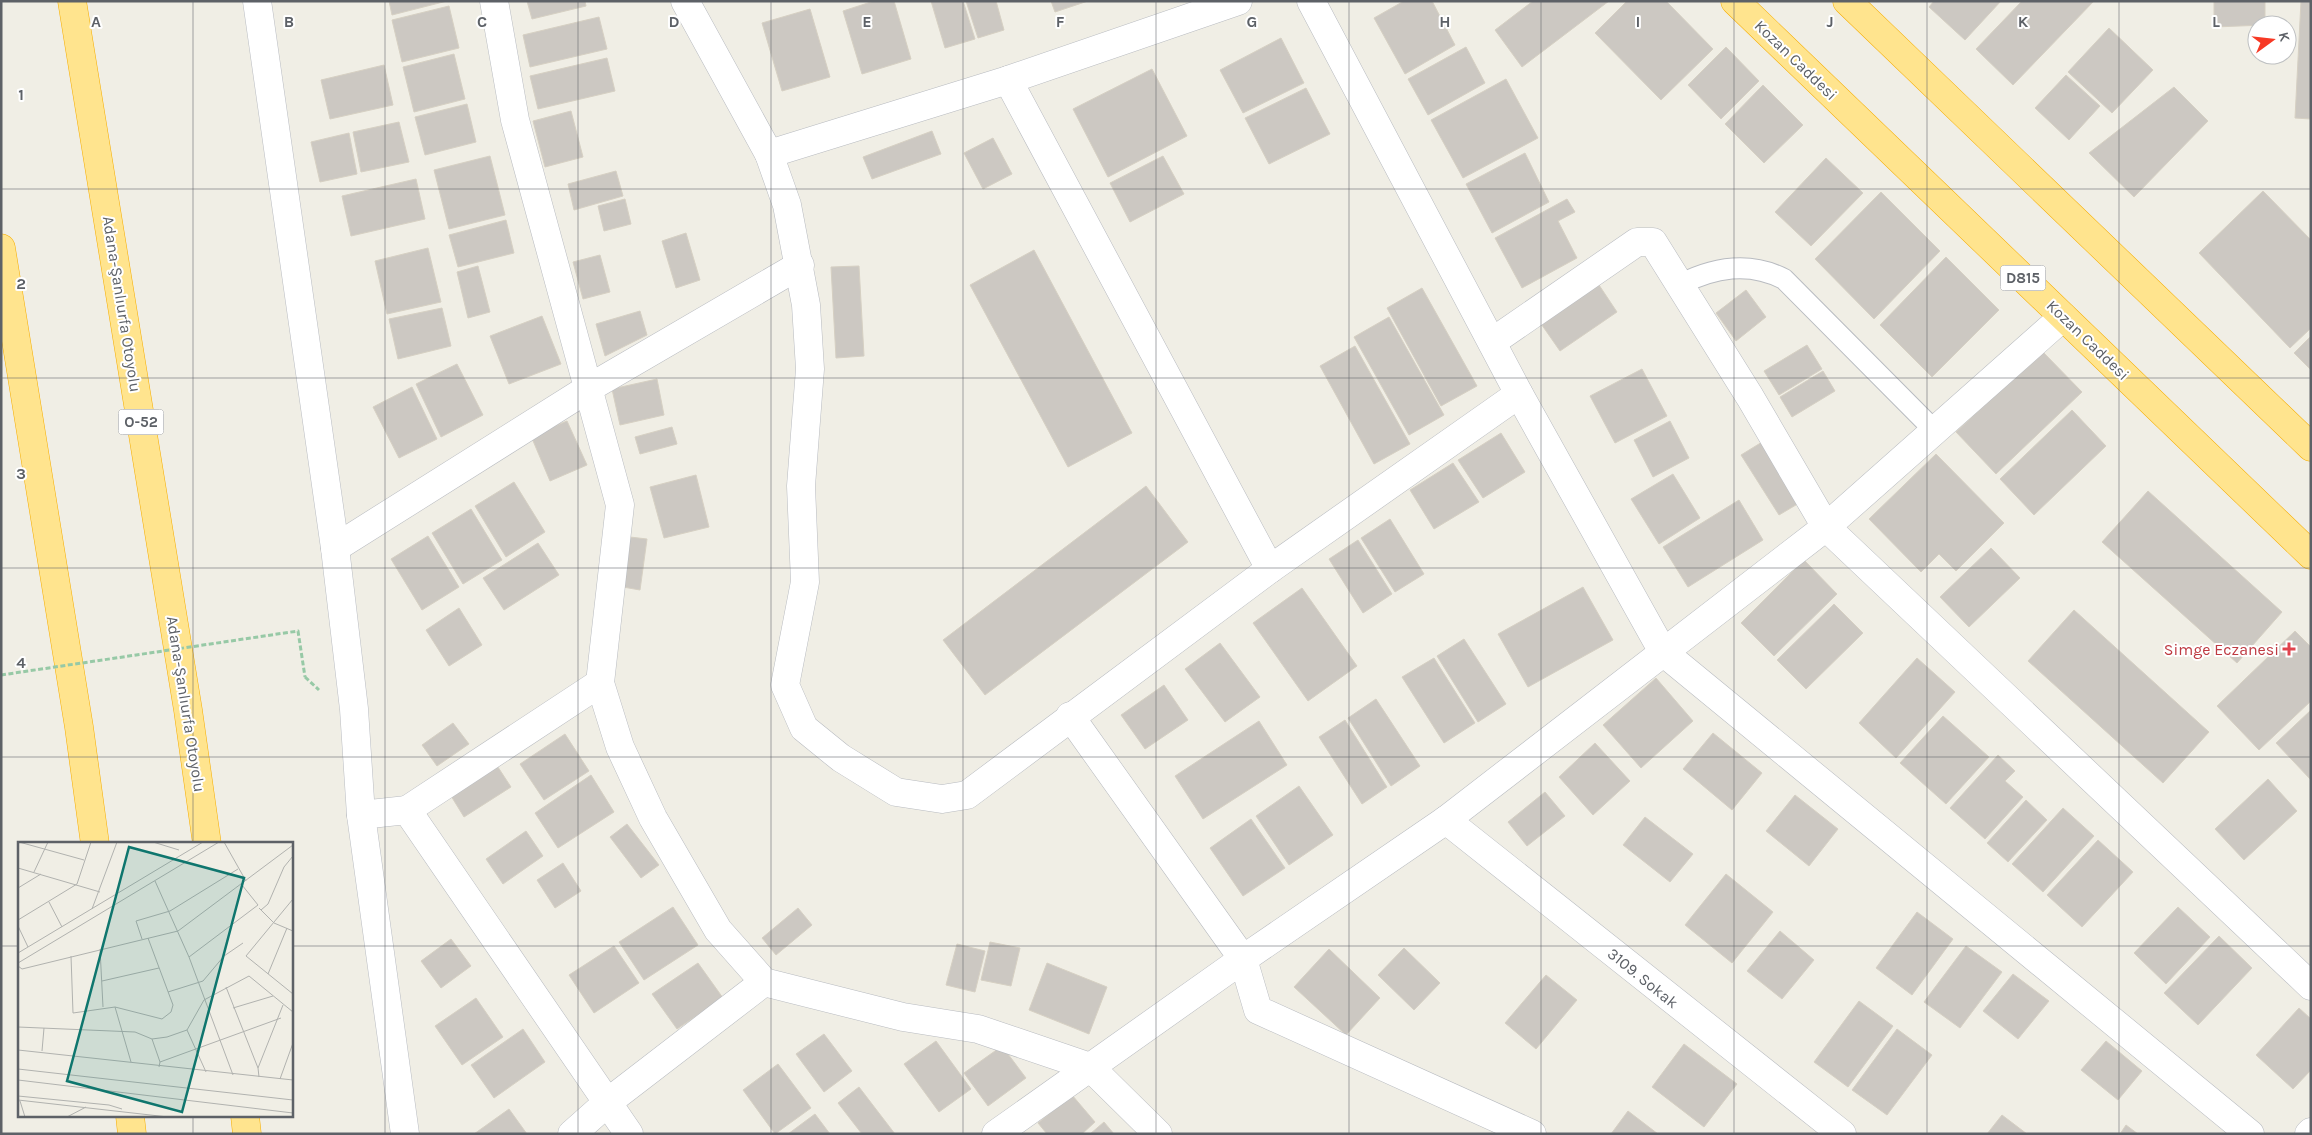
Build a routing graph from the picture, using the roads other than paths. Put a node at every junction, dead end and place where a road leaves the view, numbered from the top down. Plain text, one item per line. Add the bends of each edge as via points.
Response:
1 (72, 1) edge
2 (257, 1) edge
3 (494, 1) edge
4 (685, 1) edge
5 (1238, 1) edge
6 (1311, 1) edge
7 (1736, 1) edge
8 (1847, 1) edge
9 (1008, 80) junction
10 (769, 154) junction
11 (1, 248) edge
12 (800, 265) junction
13 (1679, 285) junction
14 (2063, 317) junction
15 (1492, 342) junction
16 (589, 388) junction
17 (1519, 394) junction
18 (1935, 431) junction
19 (2311, 447) edge
20 (1826, 527) junction
21 (335, 548) junction
22 (2311, 555) edge
23 (1270, 569) junction
24 (1663, 652) junction
25 (600, 683) junction
26 (1070, 716) junction
27 (407, 810) junction
28 (361, 815) junction
29 (1446, 820) junction
30 (94, 842) edge
31 (207, 842) edge
32 (1243, 959) junction
33 (764, 982) junction
34 (2311, 986) edge
35 (1090, 1068) junction
36 (608, 1102) junction
37 (130, 1118) edge
38 (245, 1118) edge
39 (2246, 1132) edge
40 (132, 1134) edge
41 (247, 1134) edge
42 (405, 1134) edge
43 (572, 1134) edge
44 (629, 1134) edge
45 (996, 1134) edge
46 (1158, 1134) edge
47 (1532, 1134) edge
48 (1842, 1134) edge

1 - 31 highway, Adana-Şanlıurfa Otoyolu / O-52
2 - 21 street
3 - 16 street via 515,120
4 - 10 street
5 - 9 street
6 - 15 street
7 - 14 highway, Kozan Caddesi / D815
8 - 19 highway
9 - 10 street
9 - 23 street
10 - 12 street via 787,205
11 - 30 highway via 79,727
12 - 16 street
12 - 26 street via 810,369 801,486 804,582 785,685 804,728 841,758 896,792 942,799 967,795
13 - 15 street via 1653,242 1637,242
13 - 18 lane via 1698,275 1742,267 1758,268 1784,279
13 - 20 street via 1750,397
14 - 18 street
14 - 22 highway, Kozan Caddesi / D815
15 - 17 street
16 - 21 street
16 - 25 street via 620,505
17 - 23 street
17 - 24 street
18 - 20 street
20 - 24 street
20 - 34 street
21 - 28 street via 354,709
23 - 26 street
24 - 29 street
24 - 39 street
25 - 27 street
25 - 33 street via 620,747 653,818 718,930
26 - 32 street
27 - 28 street
27 - 36 street
28 - 42 street
29 - 32 street
29 - 48 street, 3109. Sokak
32 - 35 street
32 - 47 street via 1258,1010
33 - 35 street via 903,1017 978,1029
33 - 36 street
35 - 45 street
35 - 46 street
36 - 43 street
36 - 44 street
37 - 40 highway
38 - 41 highway

